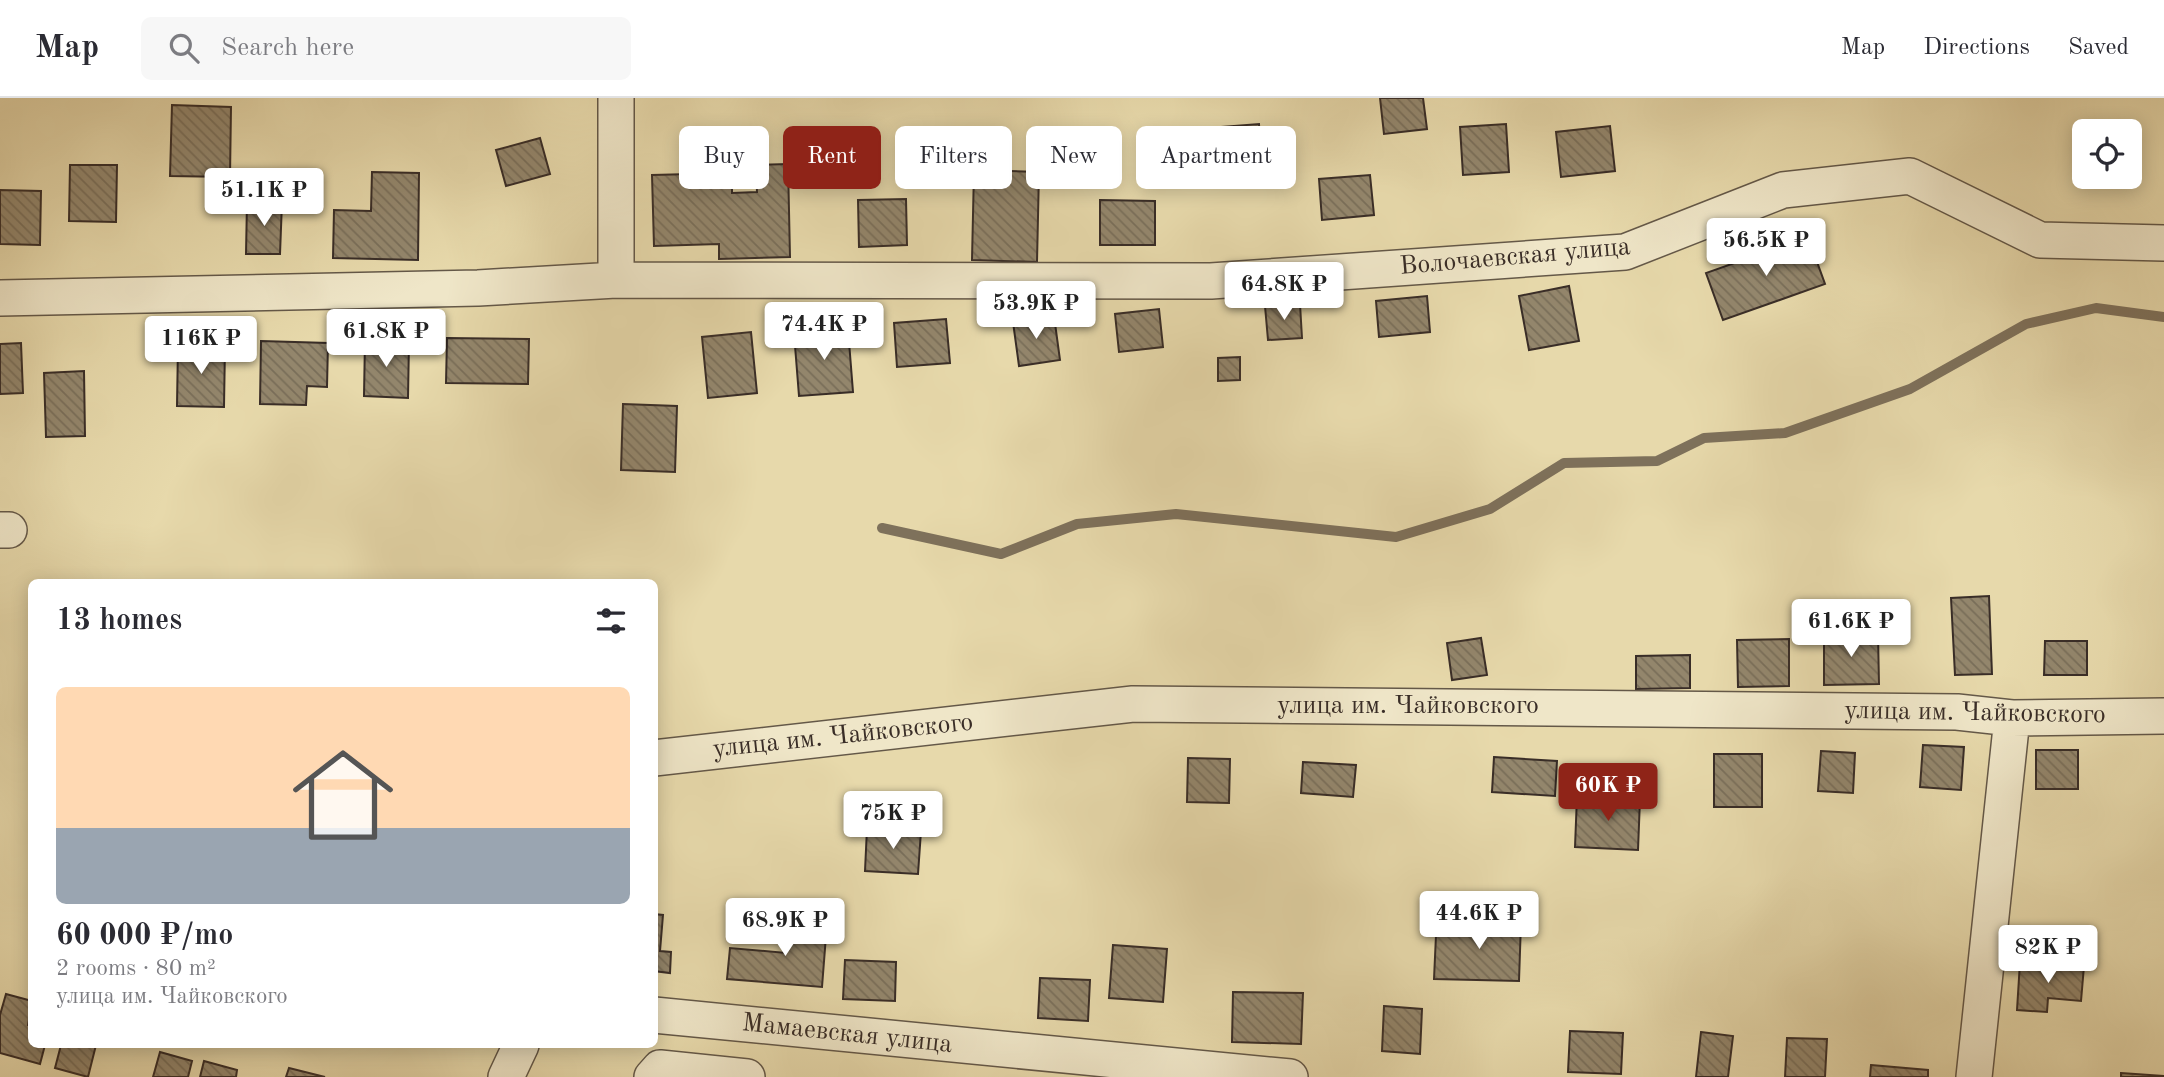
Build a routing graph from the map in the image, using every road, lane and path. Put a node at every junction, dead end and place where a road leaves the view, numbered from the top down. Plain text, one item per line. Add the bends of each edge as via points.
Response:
1 (615, 98) edge
2 (2164, 243) edge
3 (616, 280) junction
4 (0, 298) edge
5 (2164, 716) edge
6 (2012, 718) junction
7 (658, 758) edge
8 (658, 1015) edge
9 (520, 1048) edge
10 (506, 1077) edge
11 (652, 1077) edge
12 (747, 1077) edge
13 (1290, 1077) edge
14 (1974, 1077) edge

1 - 3 street
2 - 3 street, Волочаевская улица via 2040,240 1910,176 1783,190 1625,252 1211,281
3 - 4 street, Волочаевская улица via 478,288
5 - 6 street, улица им. Чайковского
6 - 7 street, улица им. Чайковского via 1957,712 1133,704
6 - 14 street
8 - 13 street, Мамаевская улица
9 - 10 street
11 - 12 street via 660,1068

